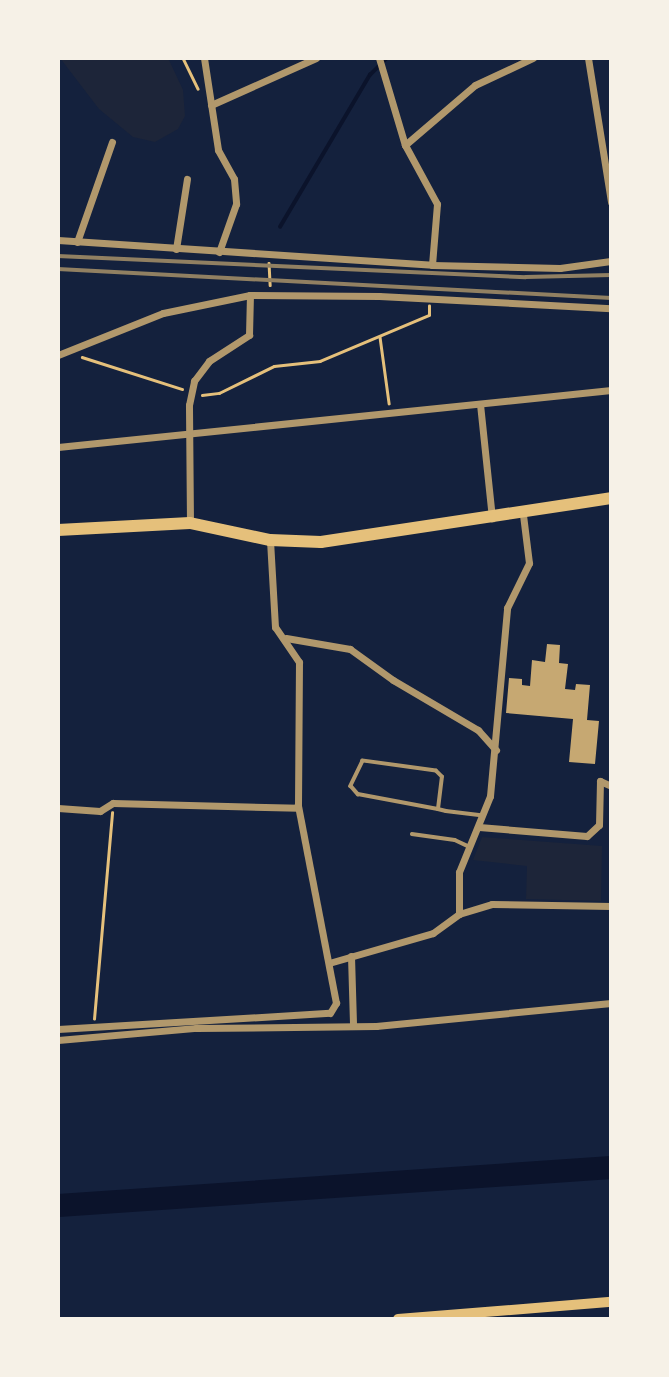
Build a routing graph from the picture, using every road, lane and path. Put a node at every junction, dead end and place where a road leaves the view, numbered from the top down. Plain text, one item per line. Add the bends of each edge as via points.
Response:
1 (183, 58) edge
2 (204, 58) edge
3 (316, 58) edge
4 (379, 58) edge
5 (533, 58) edge
6 (588, 58) edge
7 (210, 96) junction
8 (211, 105) junction
9 (112, 142) dead end
10 (405, 145) junction
11 (187, 179) dead end
12 (611, 202) edge
13 (58, 240) edge
14 (77, 242) junction
15 (176, 249) junction
16 (219, 252) junction
17 (269, 255) junction
18 (611, 261) edge
19 (432, 265) junction
20 (250, 295) junction
21 (270, 295) junction
22 (429, 299) junction
23 (611, 308) edge
24 (380, 337) junction
25 (72, 348) junction
26 (58, 355) edge
27 (611, 390) edge
28 (192, 392) junction
29 (480, 404) junction
30 (390, 413) junction
31 (191, 434) junction
32 (58, 447) edge
33 (611, 498) edge
34 (523, 514) junction
35 (492, 519) junction
36 (190, 523) junction
37 (58, 530) edge
38 (270, 540) junction
39 (286, 638) junction
40 (496, 750) junction
41 (611, 786) edge
42 (113, 803) junction
43 (58, 808) edge
44 (298, 808) junction
45 (438, 809) junction
46 (483, 815) junction
47 (479, 827) junction
48 (412, 835) dead end
49 (468, 846) junction
50 (611, 906) edge
51 (459, 914) junction
52 (351, 956) junction
53 (329, 963) junction
54 (611, 1003) edge
55 (353, 1024) junction
56 (94, 1026) junction
57 (58, 1028) edge
58 (58, 1040) edge
59 (611, 1302) edge
60 (398, 1319) edge

1 - 7 path via 201,92
2 - 7 street
3 - 8 street
4 - 10 street
5 - 10 street via 475,85
6 - 12 street
7 - 8 street
8 - 16 street via 218,149 234,179 236,204
9 - 14 street
10 - 19 street via 437,204
11 - 15 street
13 - 14 street
14 - 15 street
15 - 16 street
16 - 17 street
17 - 19 street
17 - 21 path
18 - 19 street via 560,268
20 - 21 street
20 - 25 street via 163,313
20 - 28 street via 248,334 209,361
21 - 22 street
22 - 23 street
22 - 24 path via 429,315
24 - 28 path via 320,361 274,366 219,393
24 - 30 path
25 - 26 street
25 - 28 path via 85,359
27 - 29 street
28 - 31 street
29 - 30 street
29 - 35 street
30 - 31 street
31 - 32 street
31 - 36 street
33 - 34 main road
34 - 35 main road
34 - 40 street via 529,563 507,608
35 - 38 main road via 321,542
36 - 37 main road
36 - 38 main road
38 - 39 street via 275,627
39 - 40 street via 350,649 478,730
39 - 44 street via 299,662
40 - 46 street
41 - 47 street via 600,781 599,825 587,836
42 - 43 street via 100,811
42 - 44 street
42 - 56 path
44 - 53 street
45 - 45 lane via 358,794 351,786 363,761 436,771 442,777
45 - 46 lane
46 - 47 street
47 - 49 street
48 - 49 lane
49 - 51 street via 459,872
50 - 51 street via 492,904
51 - 52 street via 433,933
52 - 53 street
52 - 55 street
53 - 56 street via 336,1003 330,1013
54 - 55 street via 376,1026
55 - 58 street via 196,1028
56 - 57 street
59 - 60 main road

